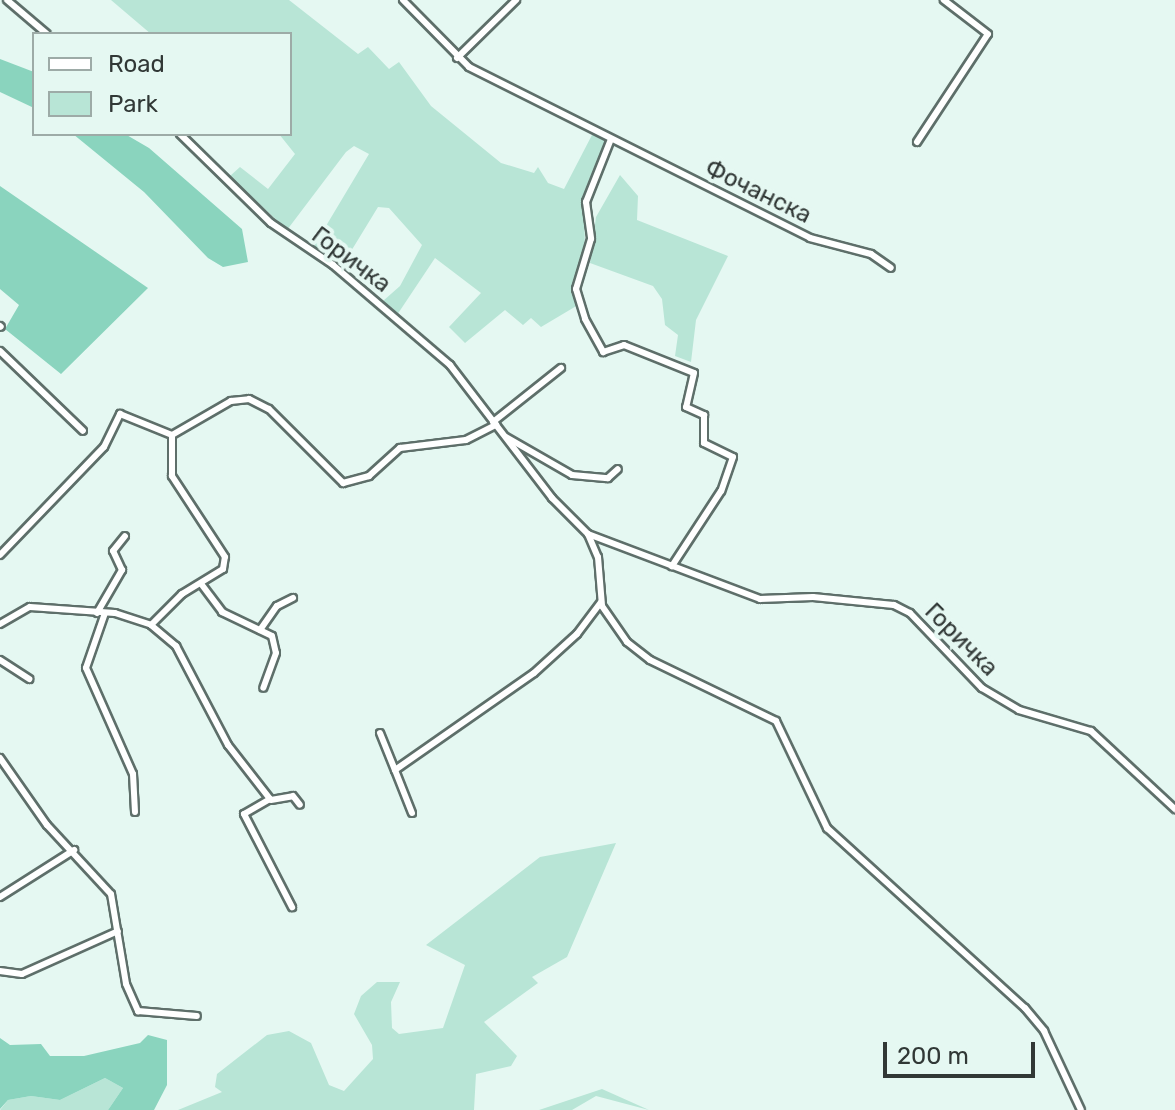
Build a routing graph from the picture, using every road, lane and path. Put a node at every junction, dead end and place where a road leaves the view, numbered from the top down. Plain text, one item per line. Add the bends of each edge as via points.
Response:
1 (7, 0) edge
2 (403, 0) edge
3 (516, 0) edge
4 (944, 0) edge
5 (45, 32) edge
6 (457, 58) junction
7 (182, 136) edge
8 (611, 139) junction
9 (917, 142) dead end
10 (891, 268) dead end
11 (0, 351) edge
12 (561, 368) dead end
13 (494, 424) junction
14 (83, 431) dead end
15 (172, 435) junction
16 (506, 437) junction
17 (618, 469) dead end
18 (588, 534) junction
19 (125, 536) dead end
20 (0, 555) edge
21 (672, 566) junction
22 (202, 585) junction
23 (293, 598) dead end
24 (601, 602) junction
25 (101, 613) junction
26 (0, 624) edge
27 (151, 625) junction
28 (260, 630) junction
29 (0, 660) edge
30 (29, 679) dead end
31 (263, 688) dead end
32 (380, 733) dead end
33 (0, 758) edge
34 (395, 770) junction
35 (271, 800) junction
36 (300, 805) dead end
37 (1175, 809) edge
38 (135, 812) dead end
39 (412, 813) dead end
40 (74, 850) junction
41 (0, 897) edge
42 (292, 907) dead end
43 (118, 931) junction
44 (0, 971) edge
45 (197, 1016) dead end
46 (1081, 1110) edge

1 - 5 street
2 - 6 street, Фочанска
3 - 6 street
4 - 9 street via 988,34
6 - 8 street, Фочанска
7 - 13 street, Горичка via 271,223 333,265 450,365
8 - 10 street, Фочанска via 810,238 871,254
8 - 21 street via 586,202 591,239 576,289 585,319 603,352 624,345 694,373 686,407 704,415 704,443 733,457 721,491
11 - 14 street
12 - 13 street
13 - 15 street via 466,440 400,448 369,476 343,483 269,409 249,399 231,401
13 - 16 street, Горичка
15 - 20 street via 120,414 104,447
15 - 22 street via 172,476 225,560 223,569
16 - 17 street, Горичка via 572,475 608,478
16 - 18 street, Горичка
18 - 21 street, Горичка
18 - 24 street, Горичка via 598,557
19 - 25 street via 113,551 123,567
21 - 37 street, Горичка via 760,599 885,603 910,613 969,678 1001,702 1091,731 1138,769
22 - 27 street via 182,594
22 - 28 street via 222,612
23 - 28 street via 277,606
24 - 34 street via 534,673
24 - 46 street via 642,655 776,721 827,828 1025,1008 1044,1031
25 - 26 street via 30,607
25 - 27 street
25 - 38 street via 86,668 133,774
27 - 35 street via 176,646 228,745
28 - 31 street via 272,636 276,653
29 - 30 street
32 - 34 street
33 - 40 street via 47,825
34 - 39 street
35 - 36 street via 293,796
35 - 42 street via 244,814
40 - 41 street
40 - 43 street via 111,894
43 - 44 street via 22,974
43 - 45 street via 138,1011

